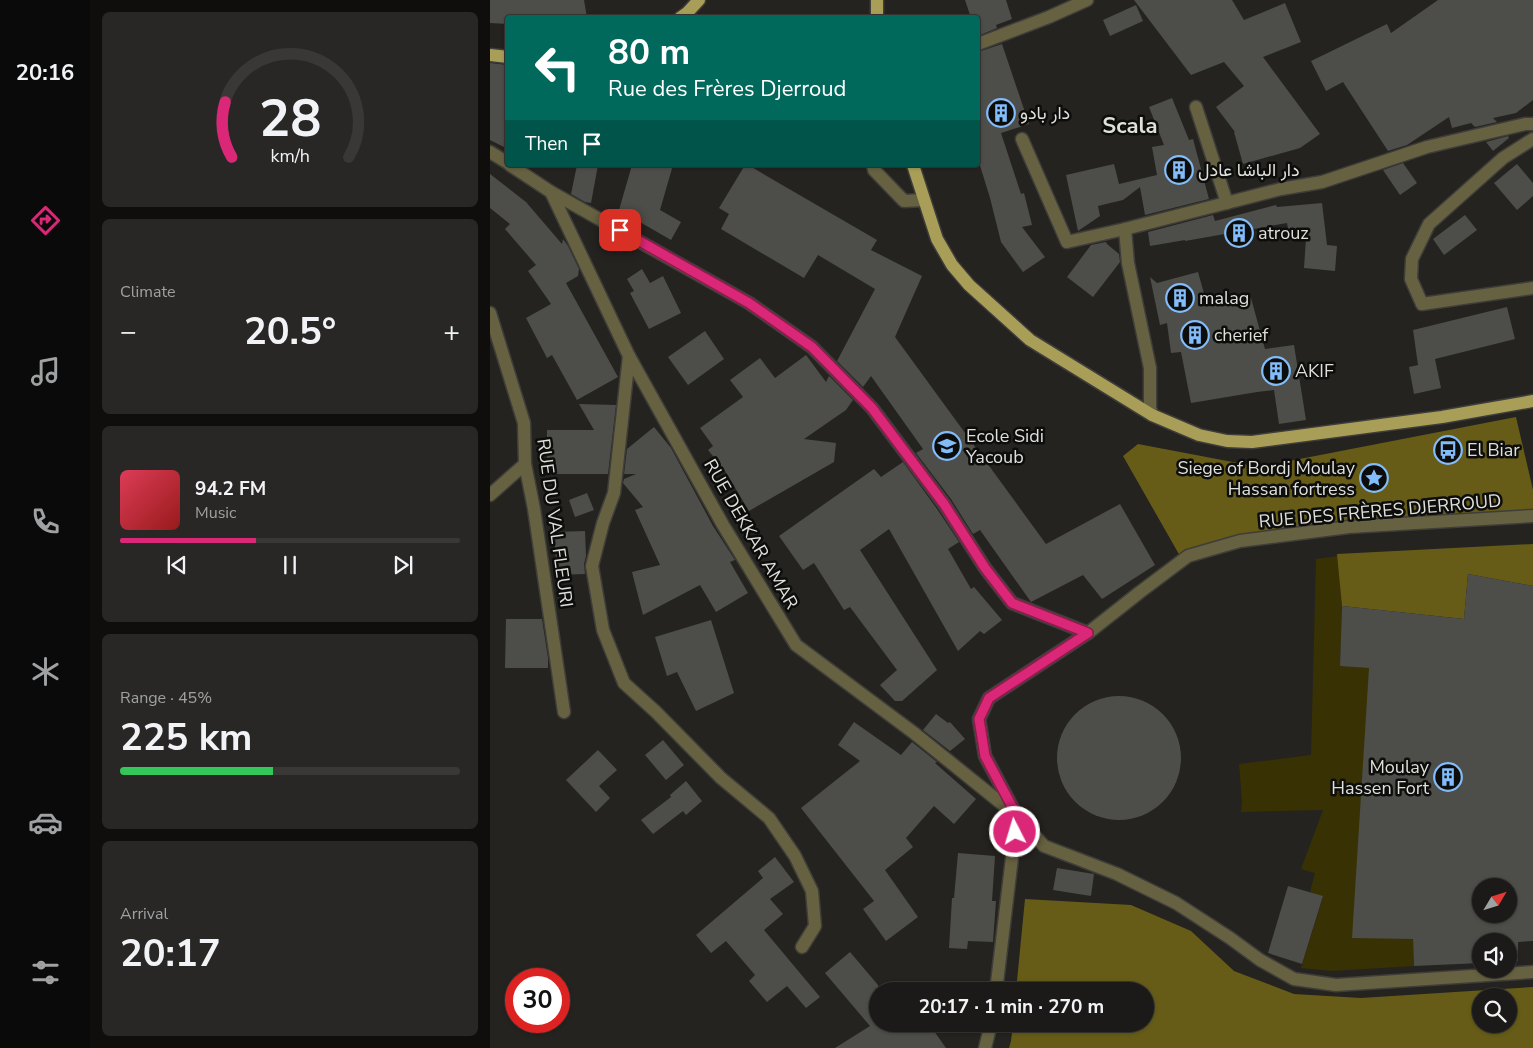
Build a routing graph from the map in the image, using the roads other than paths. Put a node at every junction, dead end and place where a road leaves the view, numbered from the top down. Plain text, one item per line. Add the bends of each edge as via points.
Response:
1 (699, 0) edge
2 (877, 0) edge
3 (1087, 0) edge
4 (684, 15) edge
5 (877, 15) edge
6 (980, 43) edge
7 (490, 55) edge
8 (505, 57) edge
9 (1196, 107) dead end
10 (1533, 124) edge
11 (1022, 139) dead end
12 (1533, 139) edge
13 (490, 152) edge
14 (505, 161) edge
15 (514, 167) edge
16 (873, 167) edge
17 (914, 167) edge
18 (551, 192) junction
19 (924, 200) junction
20 (1227, 203) junction
21 (1125, 229) junction
22 (1533, 288) edge
23 (490, 313) edge
24 (629, 356) junction
25 (1533, 401) edge
26 (1152, 415) junction
27 (525, 464) junction
28 (490, 494) edge
29 (1533, 516) edge
30 (1088, 633) junction
31 (564, 712) dead end
32 (1017, 816) junction
33 (802, 948) dead end
34 (1533, 972) edge
35 (997, 982) edge
36 (989, 1032) edge
37 (984, 1048) edge

1 - 4 main road
2 - 5 main road
3 - 6 street
7 - 8 main road
9 - 20 street
10 - 20 street via 1427,147 1322,182
11 - 21 street via 1067,242
12 - 22 street via 1503,158 1429,224 1412,259 1411,279 1422,304
13 - 14 street
15 - 18 street
16 - 19 street via 904,201
17 - 19 main road
18 - 24 street, RUE DEKKAR AMAR
18 - 30 street via 749,303 812,347 872,408 1012,603
19 - 26 main road via 937,239 952,265 969,285 1030,340
20 - 21 street
21 - 26 street via 1128,263 1150,368
23 - 27 street, RUE DU VAL FLEURI via 524,423
24 - 32 street, RUE DEKKAR AMAR via 723,525 796,644
24 - 33 street via 614,493 592,566 604,630 624,683 721,778 769,818 795,856 812,891 815,926
25 - 26 main road via 1442,417 1252,442 1199,435
27 - 28 street
27 - 31 street, RUE DU VAL FLEURI
29 - 30 street, RUE DES FRÈRES DJERROUD via 1349,527 1240,541 1188,556
30 - 32 street, RUE DES FRÈRES DJERROUD via 989,698 979,719 985,756
32 - 34 street via 1044,846 1117,874 1176,902 1260,960 1294,979 1336,985
32 - 35 street
36 - 37 street

